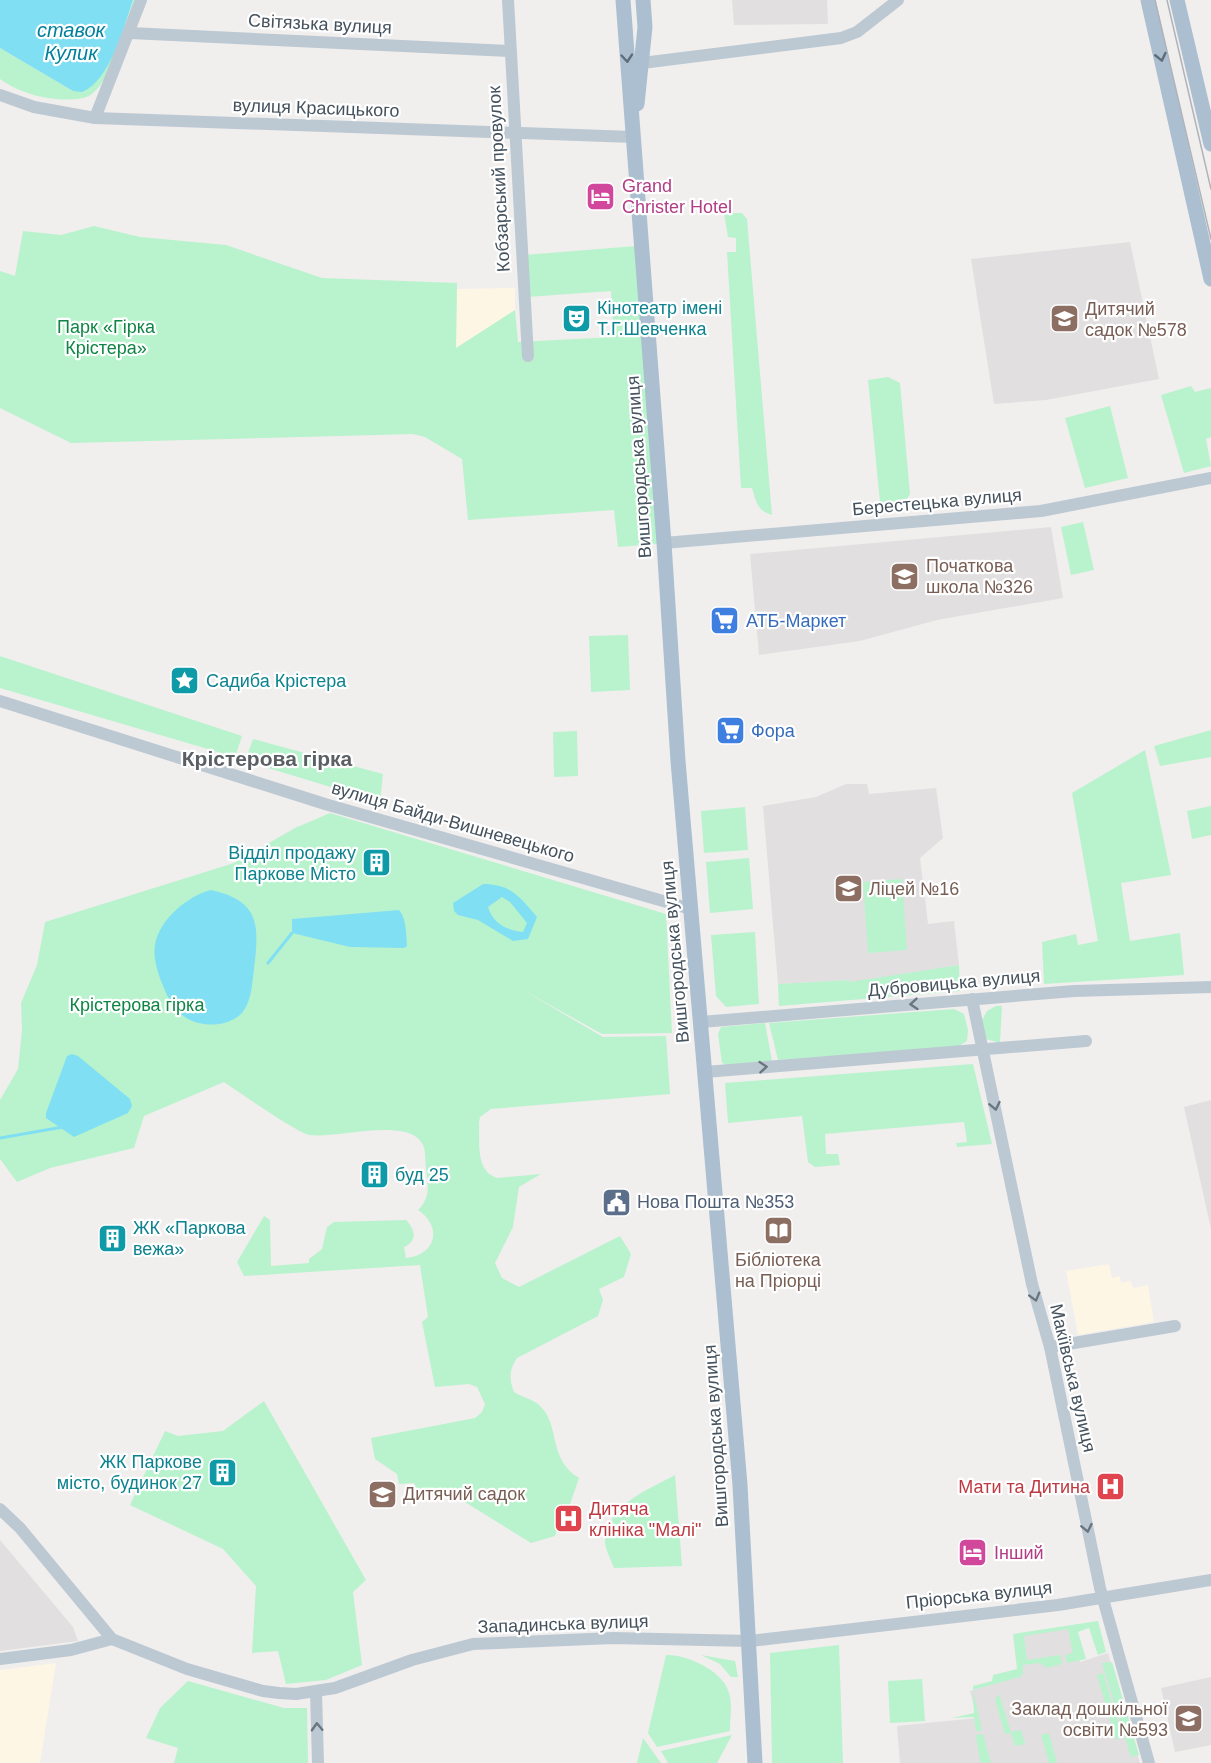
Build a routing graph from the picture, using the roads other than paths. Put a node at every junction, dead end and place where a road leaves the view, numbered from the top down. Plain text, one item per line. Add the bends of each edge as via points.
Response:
1 (141, 0) edge
2 (508, 0) edge
3 (623, 0) edge
4 (643, 0) edge
5 (898, 0) edge
6 (1148, 0) edge
7 (1177, 0) edge
8 (130, 33) junction
9 (509, 51) junction
10 (642, 63) junction
11 (0, 95) edge
12 (95, 118) junction
13 (514, 134) junction
14 (633, 137) junction
15 (1211, 144) edge
16 (1211, 279) edge
17 (528, 356) dead end
18 (1211, 478) edge
19 (664, 543) junction
20 (0, 701) edge
21 (691, 909) junction
22 (1211, 987) edge
23 (972, 999) junction
24 (701, 1022) junction
25 (1086, 1041) dead end
26 (983, 1049) junction
27 (705, 1072) junction
28 (1175, 1326) dead end
29 (1050, 1347) junction
30 (0, 1509) edge
31 (1211, 1580) edge
32 (1103, 1598) junction
33 (111, 1639) junction
34 (750, 1641) junction
35 (0, 1659) edge
36 (316, 1692) junction
37 (318, 1763) edge
38 (755, 1763) edge
39 (1149, 1763) edge

1 - 8 street
2 - 9 street, Кобзарський провулок
3 -> 14 main road, Вишгородська вулиця
4 - 10 main road, Вишгородська вулиця
5 - 10 street via 857,32 841,38
6 -> 16 main road
7 - 15 main road
8 - 9 street, Світязька вулиця
8 - 12 street
9 - 13 street, Кобзарський провулок
10 - 14 main road, Вишгородська вулиця
11 - 12 street, вулиця Красицького via 34,107
12 - 13 street, вулиця Красицького
13 - 14 street, вулиця Красицького
13 - 17 street, Кобзарський провулок
14 - 19 main road, Вишгородська вулиця
18 - 19 street, Берестецька вулиця via 1041,511
19 - 21 main road, Вишгородська вулиця
20 - 21 street, вулиця Байди-Вишневецького via 325,804
21 - 24 main road, Вишгородська вулиця
22 - 23 street, Дубровицька вулиця
23 -> 24 street, Дубровицька вулиця
23 - 26 street, Макіївська вулиця
24 - 27 main road, Вишгородська вулиця
25 - 26 street
27 -> 26 street
26 -> 29 street, Макіївська вулиця via 1032,1284
27 - 34 main road, Вишгородська вулиця
28 - 29 street
29 -> 32 street, Макіївська вулиця
30 - 33 street
31 - 32 street, Пріорська вулиця
32 - 34 street, Пріорська вулиця
32 - 39 street, Макіївська вулиця
33 - 35 street via 71,1650
33 - 36 street, Западинська вулиця via 187,1669 263,1691
34 - 36 street, Западинська вулиця via 582,1639 473,1644
34 - 38 main road, Вишгородська вулиця
37 -> 36 street

